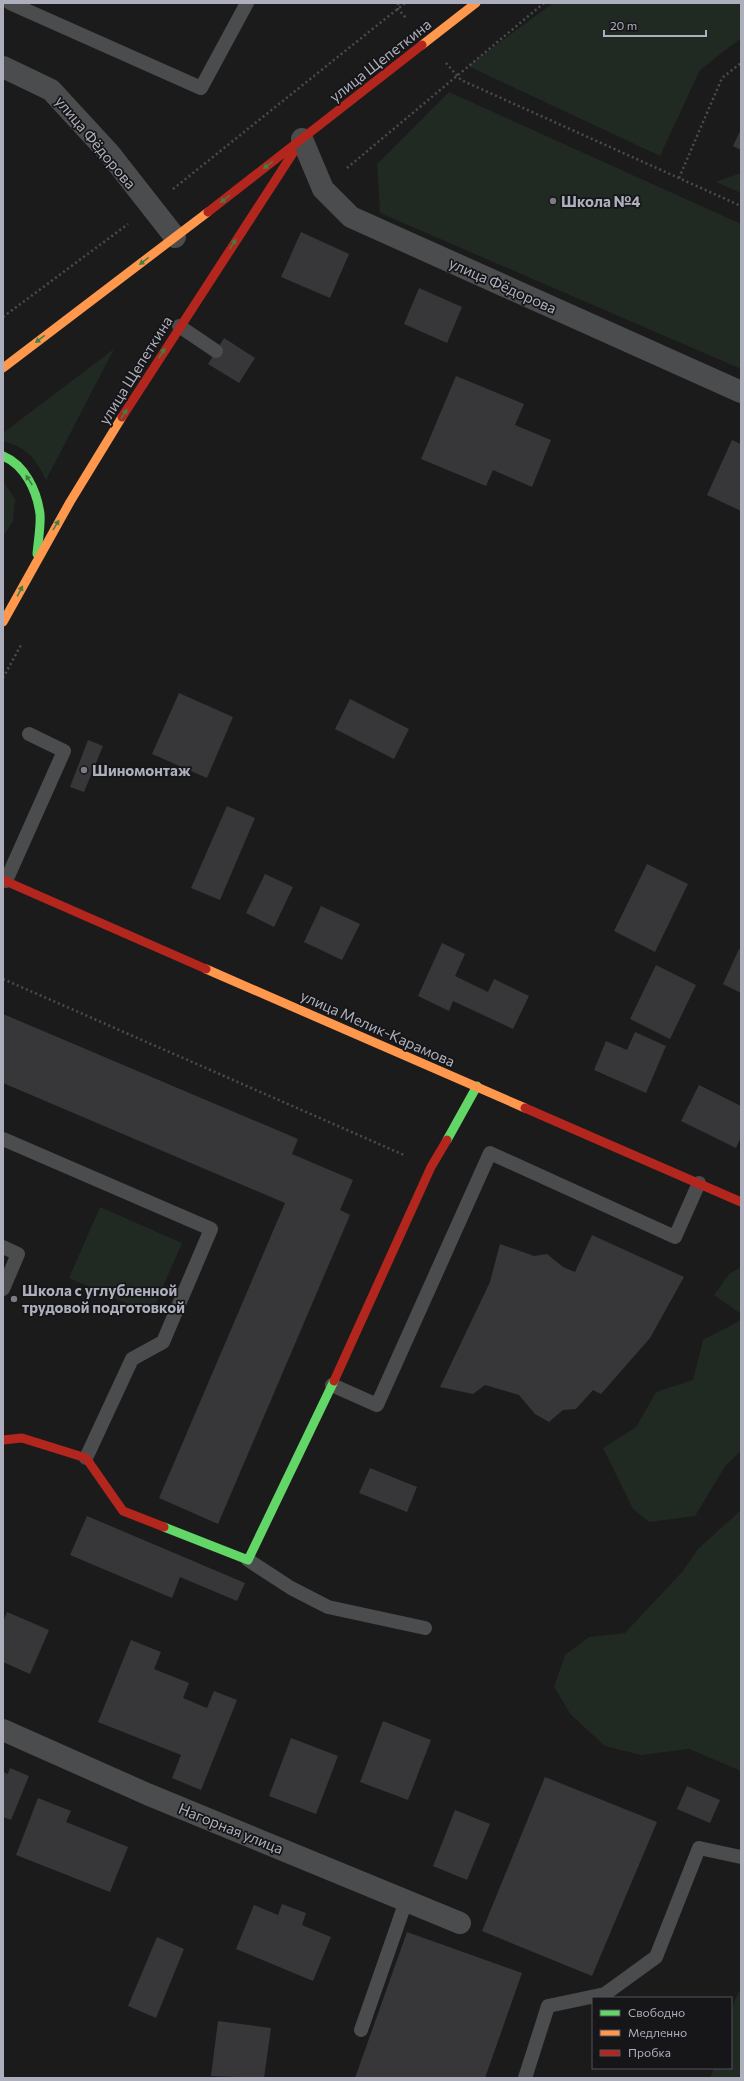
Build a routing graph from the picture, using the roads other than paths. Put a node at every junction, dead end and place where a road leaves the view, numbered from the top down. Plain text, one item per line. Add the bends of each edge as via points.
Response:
1 (10, 3) edge
2 (247, 3) edge
3 (476, 3) edge
4 (3, 67) edge
5 (302, 139) junction
6 (175, 237) junction
7 (179, 326) junction
8 (216, 351) dead end
9 (3, 368) edge
10 (741, 392) edge
11 (3, 456) edge
12 (37, 559) junction
13 (3, 622) edge
14 (29, 734) dead end
15 (5, 880) edge
16 (477, 1086) junction
17 (3, 1139) edge
18 (699, 1183) junction
19 (741, 1202) edge
20 (3, 1247) edge
21 (3, 1289) edge
22 (332, 1385) junction
23 (3, 1440) edge
24 (86, 1458) junction
25 (248, 1560) junction
26 (425, 1628) dead end
27 (3, 1730) edge
28 (741, 1857) edge
29 (406, 1901) junction
30 (460, 1923) dead end
31 (362, 2030) dead end
32 (524, 2078) edge

1 - 2 lane via 200,88
3 - 5 street, улица Щепеткина
4 - 6 street, улица Фёдорова via 51,90 110,154
5 -> 6 street, улица Щепеткина
7 -> 5 street, улица Щепеткина
5 - 10 street, улица Фёдорова via 322,189 352,217
6 -> 9 street, улица Щепеткина
7 - 8 lane
12 -> 7 street, улица Щепеткина via 103,446
12 -> 11 street via 40,514 31,481 10,459
13 -> 12 street, улица Щепеткина
14 - 15 lane via 64,751
15 - 16 street, улица Мелик-Карамова
16 - 18 street, улица Мелик-Карамова
16 - 22 street via 430,1167
17 - 24 lane via 211,1228 163,1342 132,1359
18 - 19 street, улица Мелик-Карамова
18 - 22 lane via 675,1236 490,1153 377,1405
20 - 21 lane via 18,1254
22 - 25 street
23 - 24 street via 22,1438
24 - 25 street via 123,1511
25 - 26 lane via 328,1608
27 - 29 street, Нагорная улица via 148,1794
28 - 32 lane via 699,1848 656,1957 605,1994 548,2006
29 - 30 street, Нагорная улица
29 - 31 lane

